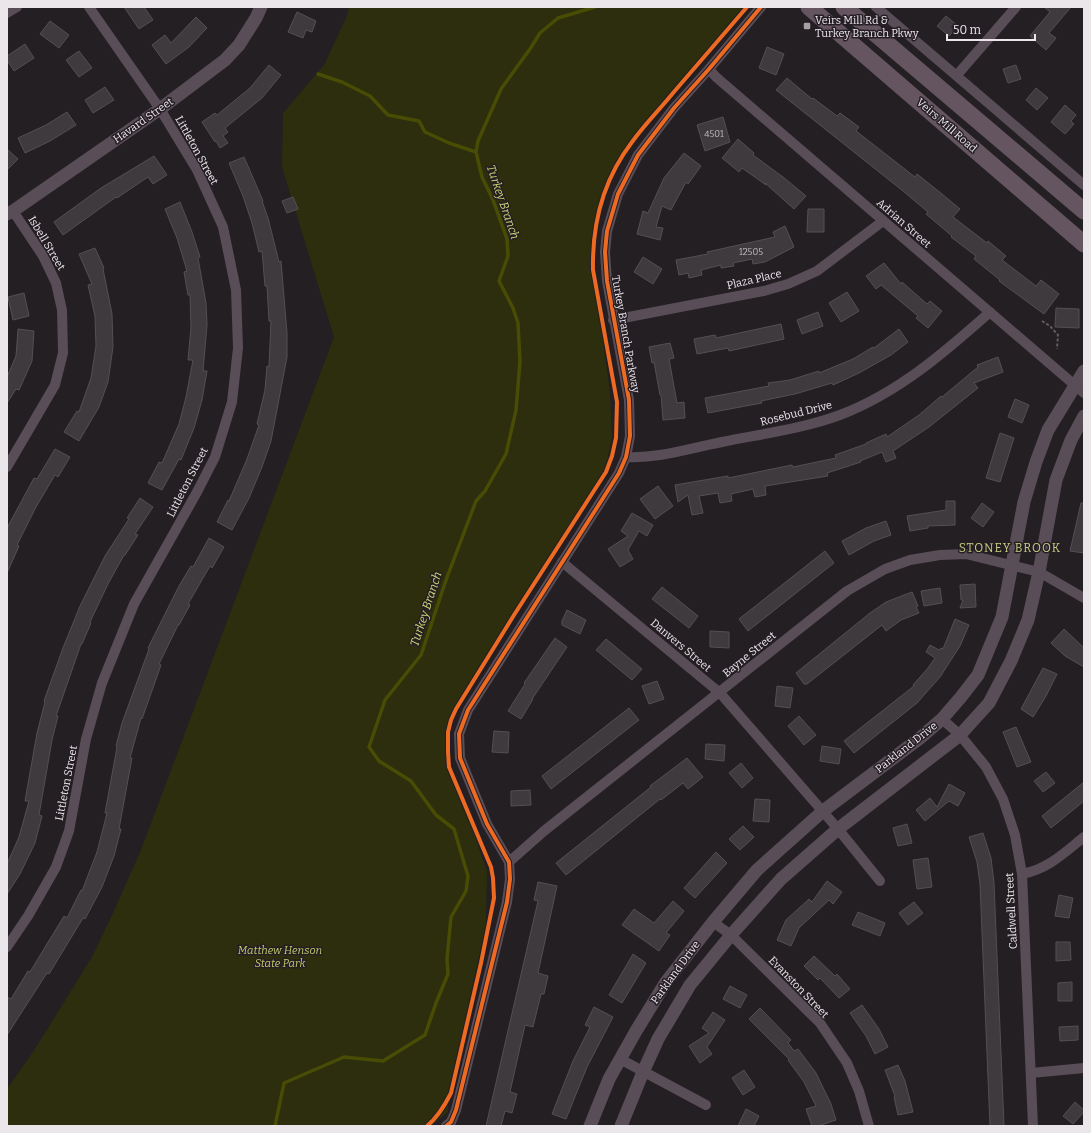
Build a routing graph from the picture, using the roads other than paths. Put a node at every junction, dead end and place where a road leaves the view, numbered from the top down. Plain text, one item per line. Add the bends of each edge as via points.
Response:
1 (16, 7) edge
2 (89, 7) edge
3 (261, 7) edge
4 (761, 7) edge
5 (809, 7) edge
6 (844, 7) edge
7 (876, 7) edge
8 (1016, 7) edge
9 (7, 13) edge
10 (709, 69) junction
11 (957, 76) junction
12 (160, 109) junction
13 (1084, 185) edge
14 (1084, 211) edge
15 (10, 212) edge
16 (882, 221) junction
17 (1084, 244) edge
18 (990, 312) junction
19 (613, 320) junction
20 (1084, 371) edge
21 (1079, 389) edge
22 (1084, 416) edge
23 (626, 456) junction
24 (7, 467) edge
25 (562, 562) junction
26 (1012, 565) junction
27 (1039, 572) junction
28 (1084, 598) edge
29 (720, 693) junction
30 (942, 719) junction
31 (960, 735) junction
32 (823, 811) junction
33 (838, 829) junction
34 (1084, 837) edge
35 (509, 862) junction
36 (1022, 874) junction
37 (880, 881) dead end
38 (713, 922) junction
39 (731, 935) junction
40 (7, 947) edge
41 (620, 1059) junction
42 (1084, 1068) edge
43 (643, 1072) junction
44 (1031, 1073) junction
45 (706, 1105) dead end
46 (446, 1126) edge
47 (590, 1126) edge
48 (620, 1126) edge
49 (869, 1126) edge
50 (1033, 1126) edge

1 - 9 street
2 - 12 street, Littleton Street
3 - 12 street, Havard Street via 239,45 225,60
4 - 10 street, Turkey Branch Parkway
5 - 17 main road, Veirs Mill Road
6 - 14 main road, Veirs Mill Road
7 - 11 street
8 - 11 street
10 - 16 street, Adrian Street
10 - 19 street, Turkey Branch Parkway via 674,108 638,155 618,194 607,230 605,252
11 - 13 street
12 - 15 street, Havard Street
12 - 40 street, Littleton Street via 198,170 223,227 236,290 238,348 232,402 215,457 134,604 102,683 86,739 69,831 56,867
15 - 24 street, Isbell Street via 43,256 56,283 62,310 63,353 55,385
16 - 18 street, Adrian Street
16 - 19 street, Plaza Place via 817,271 788,284 764,291
18 - 21 street, Adrian Street
18 - 23 street, Rosebud Drive via 954,344 893,390 841,414 808,425 670,453 640,458
19 - 23 street, Turkey Branch Parkway via 629,400 630,436
20 - 21 street, Parkland Drive
21 - 26 street, Parkland Drive via 1048,430 1024,502
22 - 27 street, Parkland Drive via 1071,440 1056,480
23 - 25 street, Turkey Branch Parkway via 619,473
25 - 29 street, Danvers Street
25 - 35 street, Turkey Branch Parkway via 468,710 459,734 460,758 466,775 487,824
26 - 27 street, Bayne Street
26 - 29 street, Bayne Street via 966,554 910,560 885,569 847,590
26 - 30 street, Parkland Drive via 1002,616 978,675
27 - 28 street, Bayne Street
27 - 31 street, Parkland Drive via 1028,620 1011,661 989,703
29 - 32 street, Danvers Street
29 - 35 street, Bayne Street via 544,831
30 - 31 street, Caldwell Street
30 - 32 street, Parkland Drive
31 - 33 street, Parkland Drive
31 - 36 street, Caldwell Street via 986,767 1003,799 1015,835
32 - 33 street, Danvers Street
32 - 38 street, Parkland Drive via 757,870
33 - 37 street, Danvers Street
33 - 39 street, Parkland Drive via 781,879
34 - 36 street via 1049,864 1036,871
35 - 46 street, Turkey Branch Parkway via 507,902 456,1110 451,1122
36 - 44 street, Caldwell Street
38 - 39 street, Evanston Street
38 - 41 street, Parkland Drive via 666,982
39 - 43 street, Parkland Drive via 690,985 658,1039
39 - 49 street, Evanston Street via 820,1024 847,1063 859,1091
41 - 43 street
41 - 47 street, Parkland Drive via 608,1079
42 - 44 street
43 - 45 street
43 - 48 street, Parkland Drive
44 - 50 street, Caldwell Street

